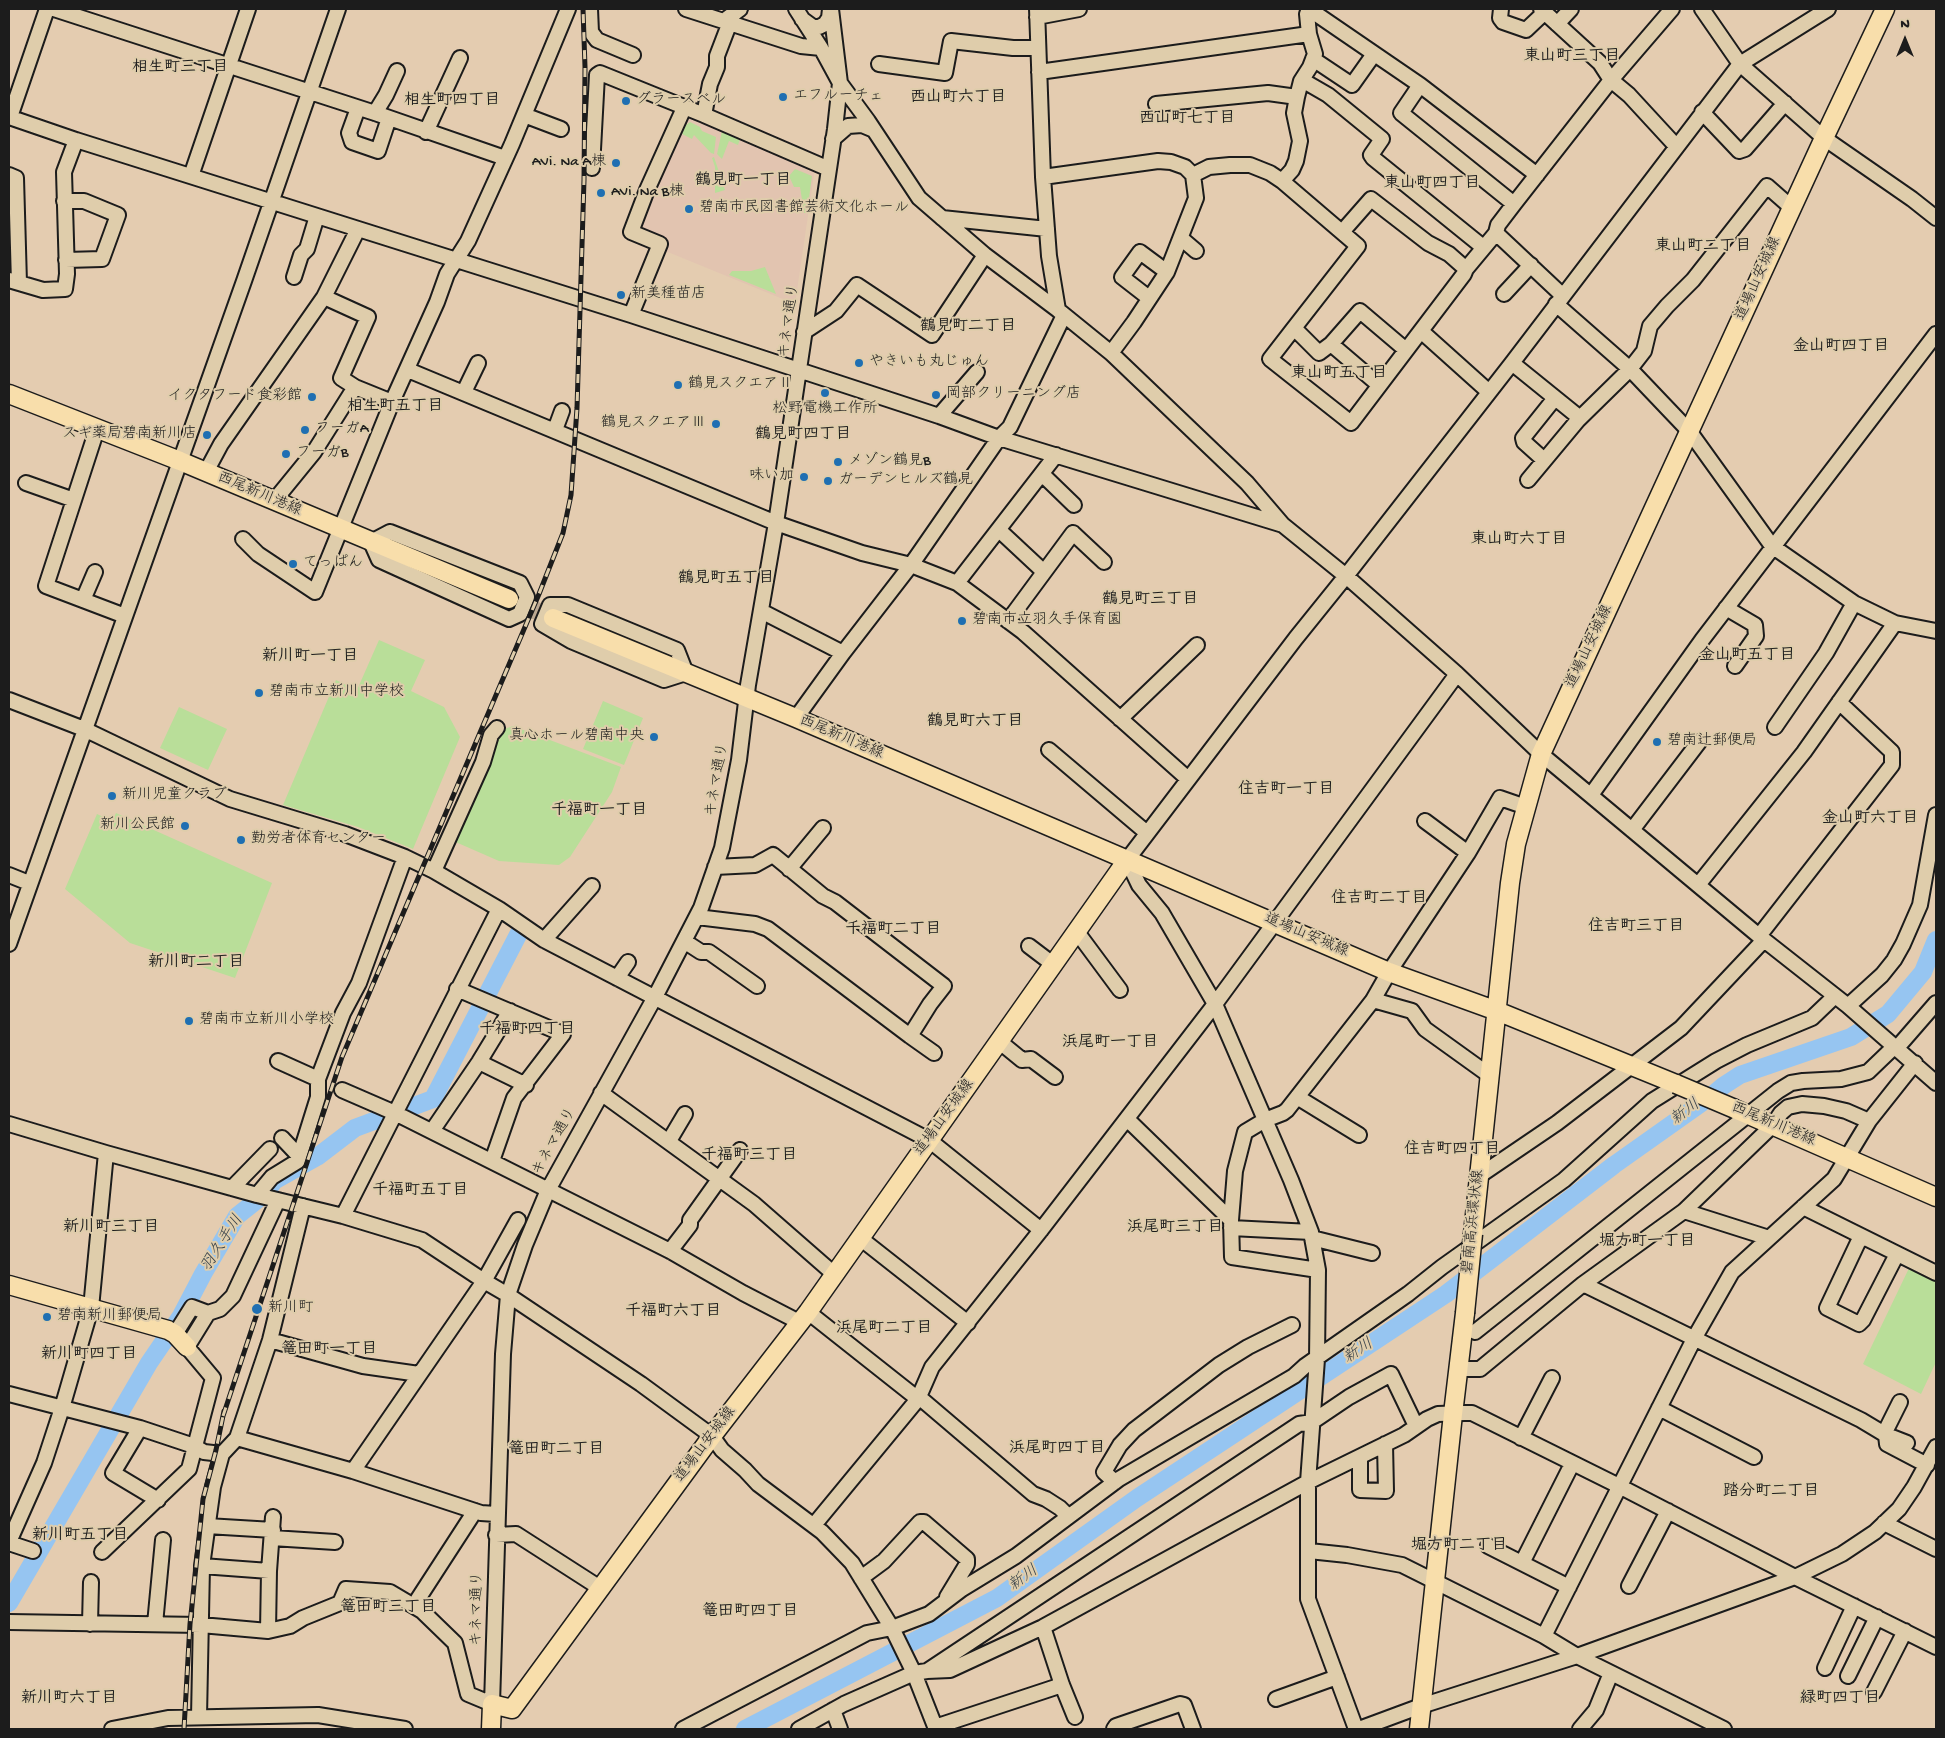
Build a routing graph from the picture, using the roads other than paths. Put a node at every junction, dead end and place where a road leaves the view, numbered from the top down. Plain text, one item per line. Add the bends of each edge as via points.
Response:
1 (47, 9) edge
2 (54, 9) edge
3 (248, 9) edge
4 (338, 9) edge
5 (568, 9) edge
6 (590, 9) edge
7 (686, 9) edge
8 (740, 9) edge
9 (831, 9) edge
10 (1079, 9) edge
11 (1309, 9) edge
12 (1501, 9) edge
13 (1571, 9) edge
14 (1672, 9) edge
15 (1702, 9) edge
16 (1828, 9) edge
17 (1885, 9) edge
18 (1543, 11) edge
19 (1037, 13) edge
20 (799, 14) edge
21 (727, 21) junction
22 (1557, 24) junction
23 (1309, 34) junction
24 (821, 48) junction
25 (1038, 48) junction
26 (1374, 54) junction
27 (633, 55) dead end
28 (460, 58) dead end
29 (1313, 59) junction
30 (879, 64) dead end
31 (1740, 64) junction
32 (229, 66) junction
33 (397, 70) dead end
34 (1039, 72) junction
35 (1302, 80) junction
36 (1611, 80) junction
37 (840, 84) junction
38 (1420, 85) junction
39 (309, 92) junction
40 (1297, 96) junction
41 (1785, 103) junction
42 (1156, 104) dead end
43 (358, 108) junction
44 (684, 108) junction
45 (1702, 112) junction
46 (375, 113) junction
47 (524, 115) junction
48 (704, 115) junction
49 (10, 117) edge
50 (389, 118) junction
51 (561, 129) dead end
52 (874, 130) junction
53 (426, 132) junction
54 (1824, 138) junction
55 (833, 139) junction
56 (76, 140) junction
57 (1676, 146) junction
58 (505, 158) junction
59 (592, 168) dead end
60 (829, 169) junction
61 (9, 175) edge
62 (1193, 175) junction
63 (1537, 175) junction
64 (191, 176) junction
65 (1043, 177) junction
66 (1282, 181) junction
67 (64, 201) junction
68 (271, 202) junction
69 (1514, 204) junction
70 (1792, 208) junction
71 (317, 216) junction
72 (942, 218) junction
73 (1936, 218) edge
74 (358, 229) junction
75 (1047, 229) junction
76 (1342, 232) junction
77 (1496, 233) junction
78 (1182, 239) junction
79 (1483, 247) junction
80 (1196, 251) dead end
81 (985, 255) junction
82 (66, 260) junction
83 (455, 261) junction
84 (1531, 265) junction
85 (1466, 269) junction
86 (1167, 272) junction
87 (294, 277) dead end
88 (14, 282) edge
89 (1504, 294) dead end
90 (324, 297) junction
91 (1149, 298) junction
92 (1559, 300) junction
93 (1061, 312) junction
94 (632, 315) junction
95 (1294, 328) junction
96 (1422, 331) junction
97 (804, 332) junction
98 (1936, 334) edge
99 (1331, 344) junction
100 (1406, 350) junction
101 (1111, 353) junction
102 (1512, 362) junction
103 (478, 363) dead end
104 (1630, 369) junction
105 (408, 370) junction
106 (799, 371) junction
107 (977, 372) dead end
108 (1379, 386) junction
109 (355, 387) junction
110 (464, 392) junction
111 (1489, 392) junction
112 (9, 394) edge
113 (1555, 398) junction
114 (392, 402) junction
115 (562, 411) dead end
116 (939, 416) junction
117 (1580, 418) junction
118 (97, 429) junction
119 (555, 430) junction
120 (1690, 432) junction
121 (1000, 438) junction
122 (1056, 455) junction
123 (1544, 460) junction
124 (180, 461) junction
125 (206, 472) junction
126 (1042, 474) junction
127 (1528, 480) dead end
128 (26, 483) dead end
129 (74, 500) junction
130 (274, 501) junction
131 (1074, 505) dead end
132 (776, 522) junction
133 (1283, 525) junction
134 (340, 529) junction
135 (999, 530) junction
136 (243, 539) dead end
137 (371, 542) junction
138 (1772, 546) junction
139 (1104, 562) dead end
140 (912, 565) junction
141 (95, 572) dead end
142 (1044, 572) junction
143 (1346, 576) junction
144 (957, 583) junction
145 (509, 599) tunnel mouth
146 (83, 600) junction
147 (1854, 603) junction
148 (1726, 608) junction
149 (761, 611) junction
150 (125, 616) junction
151 (553, 618) tunnel mouth
152 (1008, 621) junction
153 (1895, 622) junction
154 (1936, 631) edge
155 (1197, 645) dead end
156 (843, 653) junction
157 (1735, 666) dead end
158 (686, 673) junction
159 (1457, 674) junction
160 (747, 698) junction
161 (9, 700) edge
162 (1839, 702) junction
163 (796, 718) junction
164 (1120, 718) junction
165 (1775, 727) dead end
166 (84, 728) junction
167 (497, 728) dead end
168 (1699, 742) dead end
169 (1049, 750) dead end
170 (1541, 754) junction
171 (1188, 779) junction
172 (1591, 795) junction
173 (1526, 807) junction
174 (1936, 815) edge
175 (1426, 821) dead end
176 (822, 828) dead end
177 (1632, 830) junction
178 (1147, 833) junction
179 (1468, 853) junction
180 (405, 857) junction
181 (1127, 860) junction
182 (716, 867) junction
183 (789, 869) junction
184 (434, 871) junction
185 (9, 875) edge
186 (29, 884) junction
187 (1698, 885) junction
188 (592, 886) dead end
189 (499, 909) junction
190 (697, 917) junction
191 (1274, 923) junction
192 (1077, 932) junction
193 (1762, 938) junction
194 (544, 940) junction
195 (684, 941) junction
196 (9, 944) edge
197 (1029, 946) dead end
198 (628, 962) dead end
199 (1054, 965) junction
200 (1389, 972) junction
201 (617, 978) junction
202 (757, 986) dead end
203 (456, 990) junction
204 (1120, 990) dead end
205 (1836, 996) junction
206 (655, 997) junction
207 (1373, 1000) junction
208 (1936, 1003) edge
209 (1215, 1004) junction
210 (1848, 1006) junction
211 (1497, 1011) junction
212 (510, 1012) junction
213 (910, 1036) junction
214 (1000, 1042) junction
215 (1895, 1048) junction
216 (934, 1053) dead end
217 (278, 1061) dead end
218 (479, 1062) junction
219 (1915, 1063) junction
220 (1632, 1066) junction
221 (1489, 1075) junction
222 (1055, 1077) dead end
223 (318, 1078) junction
224 (1936, 1083) edge
225 (526, 1084) junction
226 (342, 1090) dead end
227 (601, 1093) junction
228 (1299, 1095) junction
229 (1741, 1112) junction
230 (395, 1113) junction
231 (685, 1114) dead end
232 (1127, 1119) junction
233 (1265, 1120) junction
234 (1869, 1121) junction
235 (9, 1124) edge
236 (1773, 1125) junction
237 (432, 1131) junction
238 (1359, 1135) dead end
239 (282, 1138) dead end
240 (929, 1140) junction
241 (669, 1141) junction
242 (270, 1150) dead end
243 (740, 1150) dead end
244 (106, 1153) junction
245 (299, 1156) junction
246 (1846, 1157) junction
247 (492, 1161) junction
248 (1479, 1176) junction
249 (722, 1179) junction
250 (232, 1188) junction
251 (548, 1190) junction
252 (257, 1195) junction
253 (1936, 1197) edge
254 (278, 1200) junction
255 (304, 1206) junction
256 (1803, 1207) junction
257 (1684, 1210) junction
258 (343, 1216) junction
259 (518, 1220) dead end
260 (1231, 1224) junction
261 (1041, 1230) junction
262 (1311, 1235) junction
263 (1860, 1236) junction
264 (860, 1238) junction
265 (1769, 1238) junction
266 (670, 1251) junction
267 (1372, 1253) dead end
268 (1897, 1254) junction
269 (1318, 1270) junction
270 (1936, 1273) edge
271 (834, 1274) junction
272 (484, 1281) junction
273 (1584, 1284) junction
274 (9, 1285) edge
275 (508, 1295) junction
276 (91, 1308) junction
277 (208, 1313) junction
278 (804, 1317) junction
279 (968, 1324) junction
280 (1292, 1325) dead end
281 (1475, 1332) dead end
282 (175, 1334) junction
283 (1694, 1337) junction
284 (270, 1340) junction
285 (187, 1347) junction
286 (1316, 1364) junction
287 (1458, 1369) junction
288 (419, 1374) junction
289 (1552, 1378) dead end
290 (9, 1394) edge
291 (918, 1398) junction
292 (1900, 1402) dead end
293 (62, 1408) junction
294 (1659, 1408) junction
295 (1453, 1414) junction
296 (1312, 1420) junction
297 (1416, 1426) junction
298 (140, 1428) junction
299 (1884, 1434) junction
300 (712, 1436) junction
301 (237, 1438) junction
302 (1521, 1438) junction
303 (1907, 1443) dead end
304 (1385, 1444) junction
305 (194, 1446) junction
306 (1936, 1447) edge
307 (222, 1454) junction
308 (1360, 1457) junction
309 (1754, 1458) dead end
310 (1572, 1464) junction
311 (1928, 1465) junction
312 (353, 1471) junction
313 (1115, 1482) junction
314 (1308, 1482) junction
315 (1619, 1486) junction
316 (158, 1500) junction
317 (476, 1511) junction
318 (1668, 1511) junction
319 (496, 1514) junction
320 (1068, 1516) junction
321 (1884, 1523) junction
322 (814, 1525) junction
323 (207, 1526) junction
324 (273, 1528) junction
325 (496, 1535) junction
326 (163, 1540) dead end
327 (335, 1542) dead end
328 (9, 1543) edge
329 (1488, 1546) dead end
330 (1936, 1549) edge
331 (1309, 1551) junction
332 (33, 1552) dead end
333 (102, 1552) dead end
334 (1522, 1563) junction
335 (202, 1566) junction
336 (269, 1571) junction
337 (1795, 1577) junction
338 (861, 1578) junction
339 (91, 1582) dead end
340 (1434, 1583) junction
341 (1629, 1586) dead end
342 (1569, 1587) junction
343 (600, 1588) junction
344 (947, 1600) junction
345 (1854, 1606) junction
346 (417, 1608) junction
347 (1877, 1617) junction
348 (9, 1622) edge
349 (90, 1624) junction
350 (155, 1624) junction
351 (202, 1625) junction
352 (1043, 1628) junction
353 (893, 1630) junction
354 (268, 1631) junction
355 (1905, 1632) junction
356 (1544, 1636) junction
357 (1936, 1647) edge
358 (1577, 1656) junction
359 (1825, 1668) dead end
360 (920, 1672) junction
361 (1611, 1673) junction
362 (1848, 1676) dead end
363 (1337, 1677) junction
364 (1062, 1686) junction
365 (1874, 1692) dead end
366 (1276, 1699) dead end
367 (492, 1704) junction
368 (1422, 1706) junction
369 (832, 1710) junction
370 (1075, 1717) dead end
371 (199, 1718) junction
372 (936, 1728) edge
373 (112, 1729) edge
374 (405, 1729) edge
375 (491, 1729) edge
376 (683, 1729) edge
377 (799, 1729) edge
378 (840, 1729) edge
379 (1114, 1729) edge
380 (1193, 1729) edge
381 (1356, 1729) edge
382 (1360, 1729) edge
383 (1419, 1729) edge
384 (1580, 1729) edge
385 (1724, 1729) edge

1 - 49 street
2 - 32 street
3 - 32 street
4 - 39 street
5 - 47 street
6 - 27 street via 591,32 597,40
7 - 21 street
8 - 21 street
9 - 20 street via 829,18 820,27 814,27
9 - 37 street, キネマ通り
10 - 19 street
11 - 23 street
11 - 26 street
12 - 18 street via 1500,18 1504,22 1526,30
13 - 22 street
14 - 36 street
15 - 31 street
16 - 31 street
17 - 54 main road, 道場山安城線
18 - 22 street
19 - 25 street
20 - 24 street
21 - 24 street via 801,46
21 - 48 street
22 - 36 street via 1600,63
23 - 29 street via 1315,54
23 - 34 street
24 - 37 street
25 - 30 street via 951,41 945,73
25 - 34 street
26 - 29 street via 1352,85
26 - 38 street
28 - 53 street
29 - 35 street
31 - 41 street
31 - 45 street
32 - 39 street
32 - 64 street
33 - 46 street
34 - 65 street
35 - 40 street
35 - 79 street via 1328,95 1382,139 1371,155 1373,158
36 - 57 street
36 - 63 street
37 - 52 street
37 - 55 street, キネマ通り
38 - 63 street
38 - 69 street via 1401,113
39 - 43 street
39 - 68 street
40 - 42 street via 1268,92
40 - 66 street via 1294,113 1300,142 1296,161
41 - 45 street via 1745,149 1739,150
41 - 54 street
43 - 46 street
43 - 50 street via 349,133 352,142 378,151
44 - 48 street
44 - 59 street via 600,73 597,75
44 - 94 street via 631,232 660,244
45 - 57 street
46 - 50 street
47 - 51 street
47 - 58 street
48 - 60 street
49 - 56 street
50 - 53 street
52 - 55 street via 862,125 848,126
52 - 72 street via 919,198
53 - 58 street
54 - 70 main road, 道場山安城線
54 - 73 street
55 - 60 street, キネマ通り
56 - 64 street
56 - 67 street via 64,172
57 - 92 street
58 - 83 street via 468,241
60 - 97 street, キネマ通り
61 - 88 street via 16,178
62 - 65 street via 1185,167 1158,161
62 - 66 street via 1209,168 1250,165
62 - 78 street via 1196,198
63 - 69 street
64 - 68 street
65 - 75 street
66 - 76 street
67 - 82 street
67 - 82 street via 84,201 118,215 102,259
68 - 71 street
68 - 124 street
69 - 77 street via 1498,225
70 - 104 street via 1767,186 1693,280 1650,326 1644,351
70 - 120 main road, 道場山安城線
71 - 74 street
71 - 87 street
72 - 75 street
72 - 81 street
74 - 83 street
74 - 90 street
75 - 93 street via 1049,256
76 - 85 street via 1371,198
76 - 95 street via 1358,246
77 - 79 street
77 - 84 street
78 - 80 street
78 - 86 street
79 - 85 street
81 - 93 street
81 - 97 street via 932,335 857,285 836,312
82 - 88 street via 65,288 43,290
83 - 94 street
83 - 105 street
84 - 89 street
84 - 92 street
85 - 96 street
86 - 91 street
86 - 91 street via 1140,252 1122,277
90 - 109 street via 368,317 341,378
90 - 125 street via 221,444
91 - 101 street
92 - 102 street
92 - 104 street
93 - 101 street
93 - 121 street via 1010,427
94 - 106 street
95 - 99 street via 1320,353
95 - 108 street via 1270,359 1348,422 1351,424
96 - 100 street
96 - 111 street
97 - 106 street, キネマ通り
98 - 138 street
99 - 100 street via 1360,311
99 - 108 street
100 - 108 street
101 - 133 street via 1248,483
102 - 111 street
102 - 113 street
103 - 110 street
104 - 117 street
104 - 120 street
105 - 110 street
105 - 114 street
106 - 116 street
106 - 132 street, キネマ通り
107 - 116 street
109 - 114 street
109 - 130 street via 314,452
110 - 119 street
111 - 143 street
112 - 118 main road, 西尾新川港線
113 - 117 street
113 - 123 street via 1523,438
114 - 134 street
115 - 119 street
116 - 121 street
117 - 123 street
118 - 124 main road, 西尾新川港線
118 - 129 street
119 - 132 street
120 - 138 street
120 - 170 main road, 道場山安城線
121 - 122 street
121 - 140 street
122 - 126 street
122 - 133 street
123 - 127 street
124 - 125 main road, 西尾新川港線
124 - 150 street
125 - 130 main road, 西尾新川港線
126 - 131 street
126 - 135 street
128 - 129 street
129 - 146 street via 46,586
130 - 134 main road, 西尾新川港線
132 - 140 street via 862,553
132 - 149 street, キネマ通り
133 - 143 street
134 - 136 street via 315,592 258,554
134 - 137 main road, 西尾新川港線
135 - 142 street
135 - 144 street
137 - 137 street via 390,532 520,583 527,597 520,614 509,619 379,560
137 - 145 main road, 西尾新川港線
138 - 147 street
138 - 148 street
139 - 142 street via 1073,533
140 - 144 street
140 - 156 street
141 - 146 street
142 - 152 street
143 - 159 street
143 - 171 street
144 - 152 street
146 - 150 street
147 - 153 street
147 - 165 street via 1826,653
148 - 157 street via 1755,625 1756,636
148 - 172 street
149 - 156 street
149 - 160 street, キネマ通り
150 - 166 street
151 - 158 main road, 西尾新川港線
152 - 164 street
153 - 154 street
153 - 162 street
155 - 164 street
156 - 163 street
158 - 158 street via 677,650 568,605 550,605 542,624 571,641 664,680
158 - 160 main road, 西尾新川港線
159 - 170 street
159 - 191 street
160 - 163 main road, 西尾新川港線
160 - 182 street, キネマ通り via 739,760
161 - 166 street
162 - 187 street via 1804,752
162 - 193 street via 1892,752 1892,765
163 - 181 main road, 西尾新川港線
164 - 171 street
166 - 180 street via 230,799 345,834
166 - 186 street
167 - 184 street via 491,735 483,762
168 - 177 street
169 - 178 street
170 - 172 street
170 - 173 main road, 道場山安城線
171 - 178 street
172 - 177 street
173 - 179 street via 1500,798
173 - 211 main road, 道場山安城線 via 1510,883
174 - 210 street via 1920,905 1903,944 1882,975
175 - 179 street
176 - 183 street
177 - 187 street
178 - 181 street
179 - 200 street
180 - 184 street
180 - 223 street via 359,982 343,1013
181 - 191 main road, 道場山安城線
181 - 192 main road, 道場山安城線
181 - 209 street via 1139,885 1162,913
182 - 183 street via 755,865 773,855
182 - 190 street, キネマ通り
183 - 213 street via 944,986
184 - 189 street
185 - 186 street
186 - 196 street
187 - 193 street
188 - 194 street
189 - 194 street
189 - 203 street
190 - 195 street, キネマ通り
190 - 213 street via 755,924 768,929
191 - 200 main road, 道場山安城線
191 - 209 street
192 - 199 main road, 道場山安城線
192 - 204 street
193 - 205 street
193 - 220 street via 1682,1028
194 - 201 street
195 - 202 street via 701,952 709,952
195 - 206 street, キネマ通り
197 - 199 street
198 - 201 street
199 - 214 main road, 道場山安城線
200 - 207 street
200 - 211 main road, 道場山安城線
201 - 206 street
203 - 212 street
203 - 230 street
205 - 210 street
205 - 286 street via 1812,1018 1716,1061 1652,1101 1564,1180
206 - 227 street, キネマ通り
206 - 240 street
207 - 221 street via 1412,1011 1425,1029
207 - 228 street
208 - 215 street
209 - 232 street
209 - 233 street
210 - 215 street
211 - 220 main road, 西尾新川港線
211 - 221 main road, 碧南高浜環状線
212 - 218 street
212 - 225 street via 563,1034
213 - 216 street
214 - 222 street via 1022,1060 1031,1060
214 - 240 main road, 道場山安城線
215 - 219 street
215 - 229 street via 1868,1072 1840,1079 1791,1083
217 - 223 street
218 - 225 street
218 - 237 street
219 - 224 street
219 - 234 street
220 - 229 main road, 西尾新川港線, bridge
220 - 248 street
221 - 248 main road, 碧南高浜環状線
223 - 245 street via 318,1097
225 - 247 street via 514,1098
226 - 230 street
227 - 241 street
227 - 251 street, キネマ通り
228 - 233 street via 1283,1113
228 - 238 street
229 - 236 main road, 西尾新川港線
229 - 281 street
230 - 237 street
230 - 258 street
231 - 241 street
232 - 260 street
232 - 261 street
233 - 260 street via 1245,1132 1234,1171
233 - 262 street
234 - 236 street via 1824,1106 1802,1104 1788,1107
234 - 246 street
235 - 244 street
236 - 246 main road, 西尾新川港線
236 - 257 street
237 - 247 street
239 - 245 street
240 - 261 street
240 - 264 main road, 道場山安城線
241 - 249 street
242 - 250 street
243 - 249 street
244 - 250 street
244 - 276 street
245 - 252 street via 298,1161 272,1177
246 - 253 main road, 西尾新川港線
246 - 256 street via 1834,1178
247 - 251 street
248 - 287 main road, 碧南高浜環状線, bridge
249 - 266 street
249 - 271 street
250 - 252 street
251 - 266 street
251 - 275 street, キネマ通り
252 - 254 street
254 - 255 street
254 - 277 street via 233,1296 220,1309
255 - 258 street
255 - 284 street
256 - 263 street
256 - 265 street
257 - 265 street
257 - 273 street
258 - 272 street via 422,1240
259 - 272 street
260 - 262 street
260 - 269 street via 1232,1257
261 - 279 street
262 - 267 street
262 - 269 street
263 - 268 street
263 - 268 street via 1827,1308 1860,1324
264 - 271 main road, 道場山安城線
264 - 279 street
265 - 283 street via 1732,1272
266 - 278 street via 743,1293
268 - 270 street
269 - 286 street
271 - 278 main road, 道場山安城線
272 - 275 street
272 - 288 street
273 - 283 street
273 - 287 street via 1480,1369
274 - 276 main road
275 - 300 street
275 - 319 street, キネマ通り
276 - 282 main road
276 - 293 street
277 - 282 street via 192,1308
277 - 285 street
278 - 291 street
278 - 300 main road, 道場山安城線
279 - 291 street via 932,1367
280 - 313 street via 1219,1365 1134,1430 1120,1445 1104,1472
282 - 285 main road
283 - 294 street
283 - 299 street
284 - 288 street via 364,1366
284 - 301 street
285 - 305 street via 213,1378
286 - 296 street
286 - 313 street
287 - 295 main road, 碧南高浜環状線
288 - 312 street
289 - 302 street
290 - 293 street
291 - 320 street via 1033,1494 1053,1503
291 - 322 street
292 - 299 street
293 - 298 street
293 - 328 street via 44,1463
294 - 309 street
294 - 315 street
295 - 297 street via 1438,1414
295 - 302 street via 1472,1414
295 - 340 main road, 碧南高浜環状線
296 - 297 street via 1391,1374
296 - 314 street
296 - 360 street via 1299,1424
297 - 304 street
298 - 305 street
298 - 316 street via 113,1473
299 - 303 street
299 - 311 street via 1887,1444
300 - 322 street via 758,1484
300 - 343 main road, 道場山安城線
301 - 307 street
301 - 312 street
302 - 310 street
304 - 308 street
304 - 308 street via 1386,1491 1360,1490
305 - 307 street via 204,1452
305 - 316 street via 189,1469
306 - 311 street
307 - 323 street
308 - 314 street
310 - 315 street
310 - 334 street
311 - 321 street via 1899,1509
312 - 317 street
313 - 320 street
314 - 331 street
314 - 352 street
315 - 318 street
315 - 342 street
316 - 333 street
317 - 319 street
317 - 346 street via 418,1599
318 - 337 street
318 - 341 street
319 - 325 street, キネマ通り
320 - 344 street via 1016,1556
321 - 330 street
321 - 337 street via 1842,1554
322 - 338 street via 852,1563
323 - 324 street
323 - 335 street
324 - 327 street
324 - 336 street
325 - 343 street via 516,1534
325 - 367 street, キネマ通り
326 - 350 street
328 - 332 street
329 - 334 street
331 - 340 street via 1402,1565
331 - 363 street via 1308,1599
334 - 342 street
335 - 336 street
335 - 351 street
336 - 354 street
337 - 345 street
337 - 358 street
338 - 344 street via 884,1561 920,1522 924,1522 967,1559
338 - 353 street
339 - 349 street
340 - 356 street
340 - 368 main road, 碧南高浜環状線
342 - 356 street
343 - 367 main road, 道場山安城線 via 512,1709
344 - 353 street via 929,1614
345 - 347 street
345 - 359 street
346 - 354 street via 390,1592 346,1589 340,1603 290,1626
346 - 367 street via 454,1643 468,1694
347 - 355 street
347 - 362 street
348 - 349 street
349 - 350 street
350 - 351 street
351 - 354 street
351 - 371 street
352 - 360 street via 950,1670
352 - 364 street
353 - 360 street
353 - 376 street via 867,1633
355 - 357 street
355 - 365 street
356 - 358 street
358 - 361 street
358 - 368 street
360 - 369 street
360 - 372 street
361 - 384 street via 1596,1710
361 - 385 street
363 - 366 street
363 - 381 street
364 - 370 street
364 - 372 street
367 - 375 main road
368 - 382 street
368 - 383 main road, 碧南高浜環状線
369 - 377 street
369 - 378 street
371 - 373 street via 168,1718
371 - 374 street via 318,1714
379 - 380 street via 1180,1704 1184,1705

